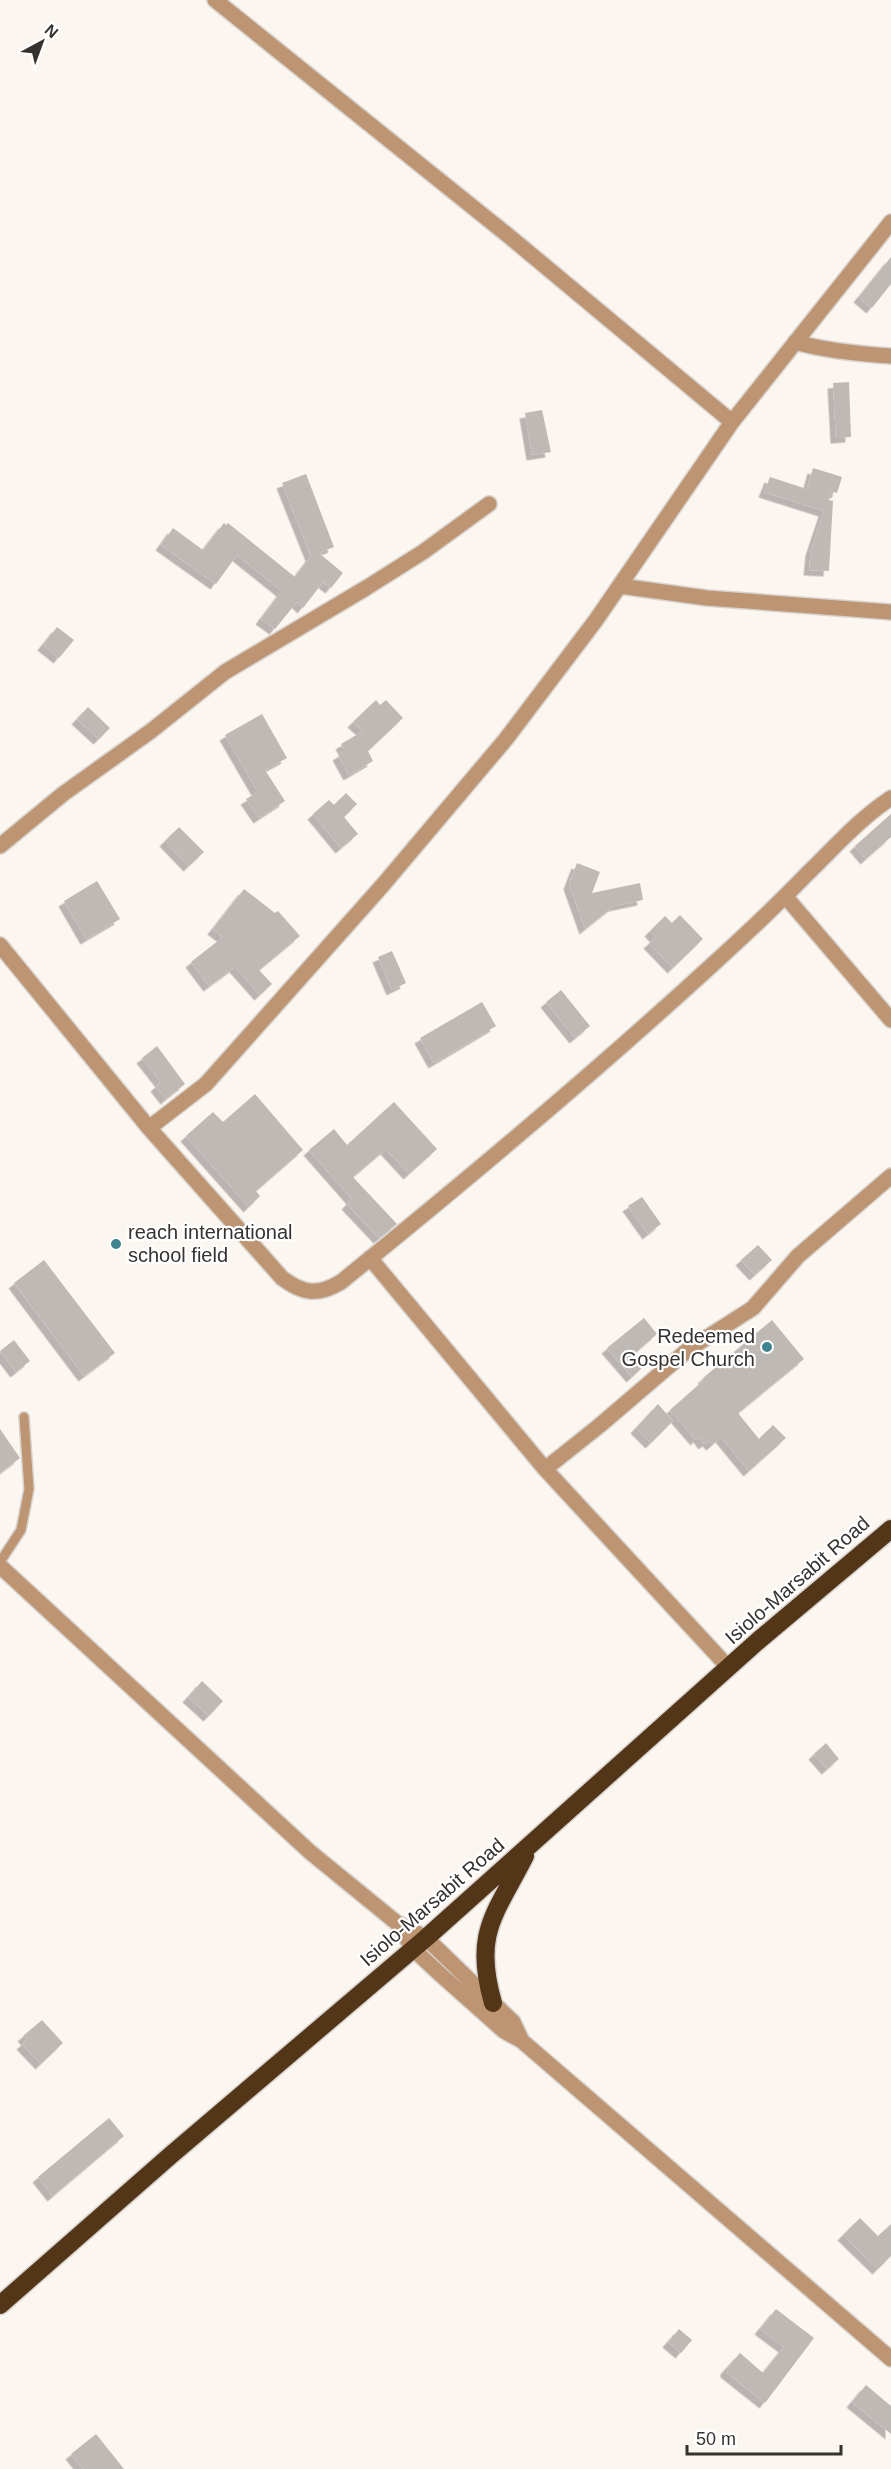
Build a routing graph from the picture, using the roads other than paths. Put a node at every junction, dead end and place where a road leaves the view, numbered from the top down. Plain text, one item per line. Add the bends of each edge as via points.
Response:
1 (215, 0) edge
2 (891, 222) edge
3 (795, 342) junction
4 (891, 356) edge
5 (732, 422) junction
6 (489, 504) dead end
7 (620, 586) junction
8 (891, 612) edge
9 (891, 798) edge
10 (0, 846) edge
11 (785, 896) junction
12 (0, 945) edge
13 (891, 1020) edge
14 (149, 1128) junction
15 (891, 1176) edge
16 (370, 1258) junction
17 (24, 1417) dead end
18 (545, 1469) junction
19 (891, 1529) edge
20 (0, 1564) edge
21 (729, 1668) junction
22 (530, 1846) junction
23 (420, 1943) junction
24 (493, 2002) junction
25 (522, 2042) junction
26 (0, 2305) edge
27 (891, 2359) edge

1 - 5 street
2 - 3 street
3 - 4 street via 818,349
3 - 5 street
5 - 7 street
6 - 10 street via 423,552 225,672
7 - 8 street via 707,598
7 - 14 street via 506,739 360,912 206,1084
9 - 11 street via 854,828
11 - 13 street
11 - 16 street via 665,1008 441,1202
12 - 14 street
14 - 16 street via 282,1278 297,1289 327,1290
15 - 18 street via 798,1256 753,1308 689,1349
16 - 18 street
17 - 20 lane via 29,1489 21,1530
18 - 21 street
19 - 21 highway, Isiolo-Marsabit Road
20 - 23 street via 310,1852
21 - 22 highway, Isiolo-Marsabit Road
22 - 23 highway, Isiolo-Marsabit Road
22 - 24 highway via 487,1932 484,1969
23 - 24 street
23 - 25 street via 488,2017
23 - 26 highway, Isiolo-Marsabit Road
24 - 25 street via 513,2022
25 - 27 street

